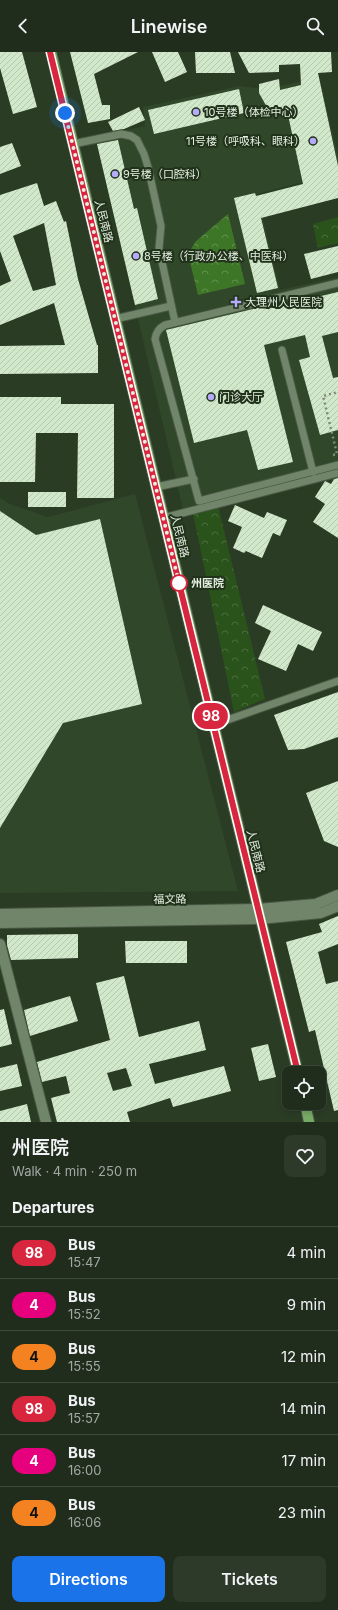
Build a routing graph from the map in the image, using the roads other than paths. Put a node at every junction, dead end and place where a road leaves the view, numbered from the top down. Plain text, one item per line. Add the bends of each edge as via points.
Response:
1 (50, 52) edge
2 (73, 144) junction
3 (338, 283) edge
4 (171, 306) junction
5 (115, 319) junction
6 (175, 322) junction
7 (282, 350) dead end
8 (338, 465) edge
9 (313, 472) junction
10 (338, 474) edge
11 (194, 479) junction
12 (156, 487) junction
13 (163, 518) junction
14 (338, 681) edge
15 (213, 725) junction
16 (338, 895) edge
17 (338, 906) edge
18 (258, 909) junction
19 (0, 914) edge
20 (260, 919) junction
21 (0, 923) edge
22 (0, 944) edge
23 (296, 1066) edge
24 (306, 1110) edge
25 (46, 1122) edge
26 (309, 1122) edge

1 - 2 main road, 人民南路
2 - 4 lane via 121,134 137,140 144,154 161,226 159,248
2 - 5 main road, 人民南路
3 - 6 lane
4 - 5 lane
4 - 6 lane
5 - 12 main road, 人民南路
6 - 11 lane via 159,328 155,339
7 - 9 lane
8 - 9 lane
9 - 11 lane via 199,501
10 - 13 lane
11 - 12 lane
12 - 13 main road, 人民南路
13 - 15 main road, 人民南路
14 - 15 lane
15 - 18 main road, 人民南路
16 - 18 street, 福文路 via 316,904
17 - 20 street, 福文路 via 321,913
18 - 19 street, 福文路
18 - 20 main road, 人民南路
20 - 21 street, 福文路
20 - 23 main road, 人民南路
22 - 25 street
24 - 26 main road

